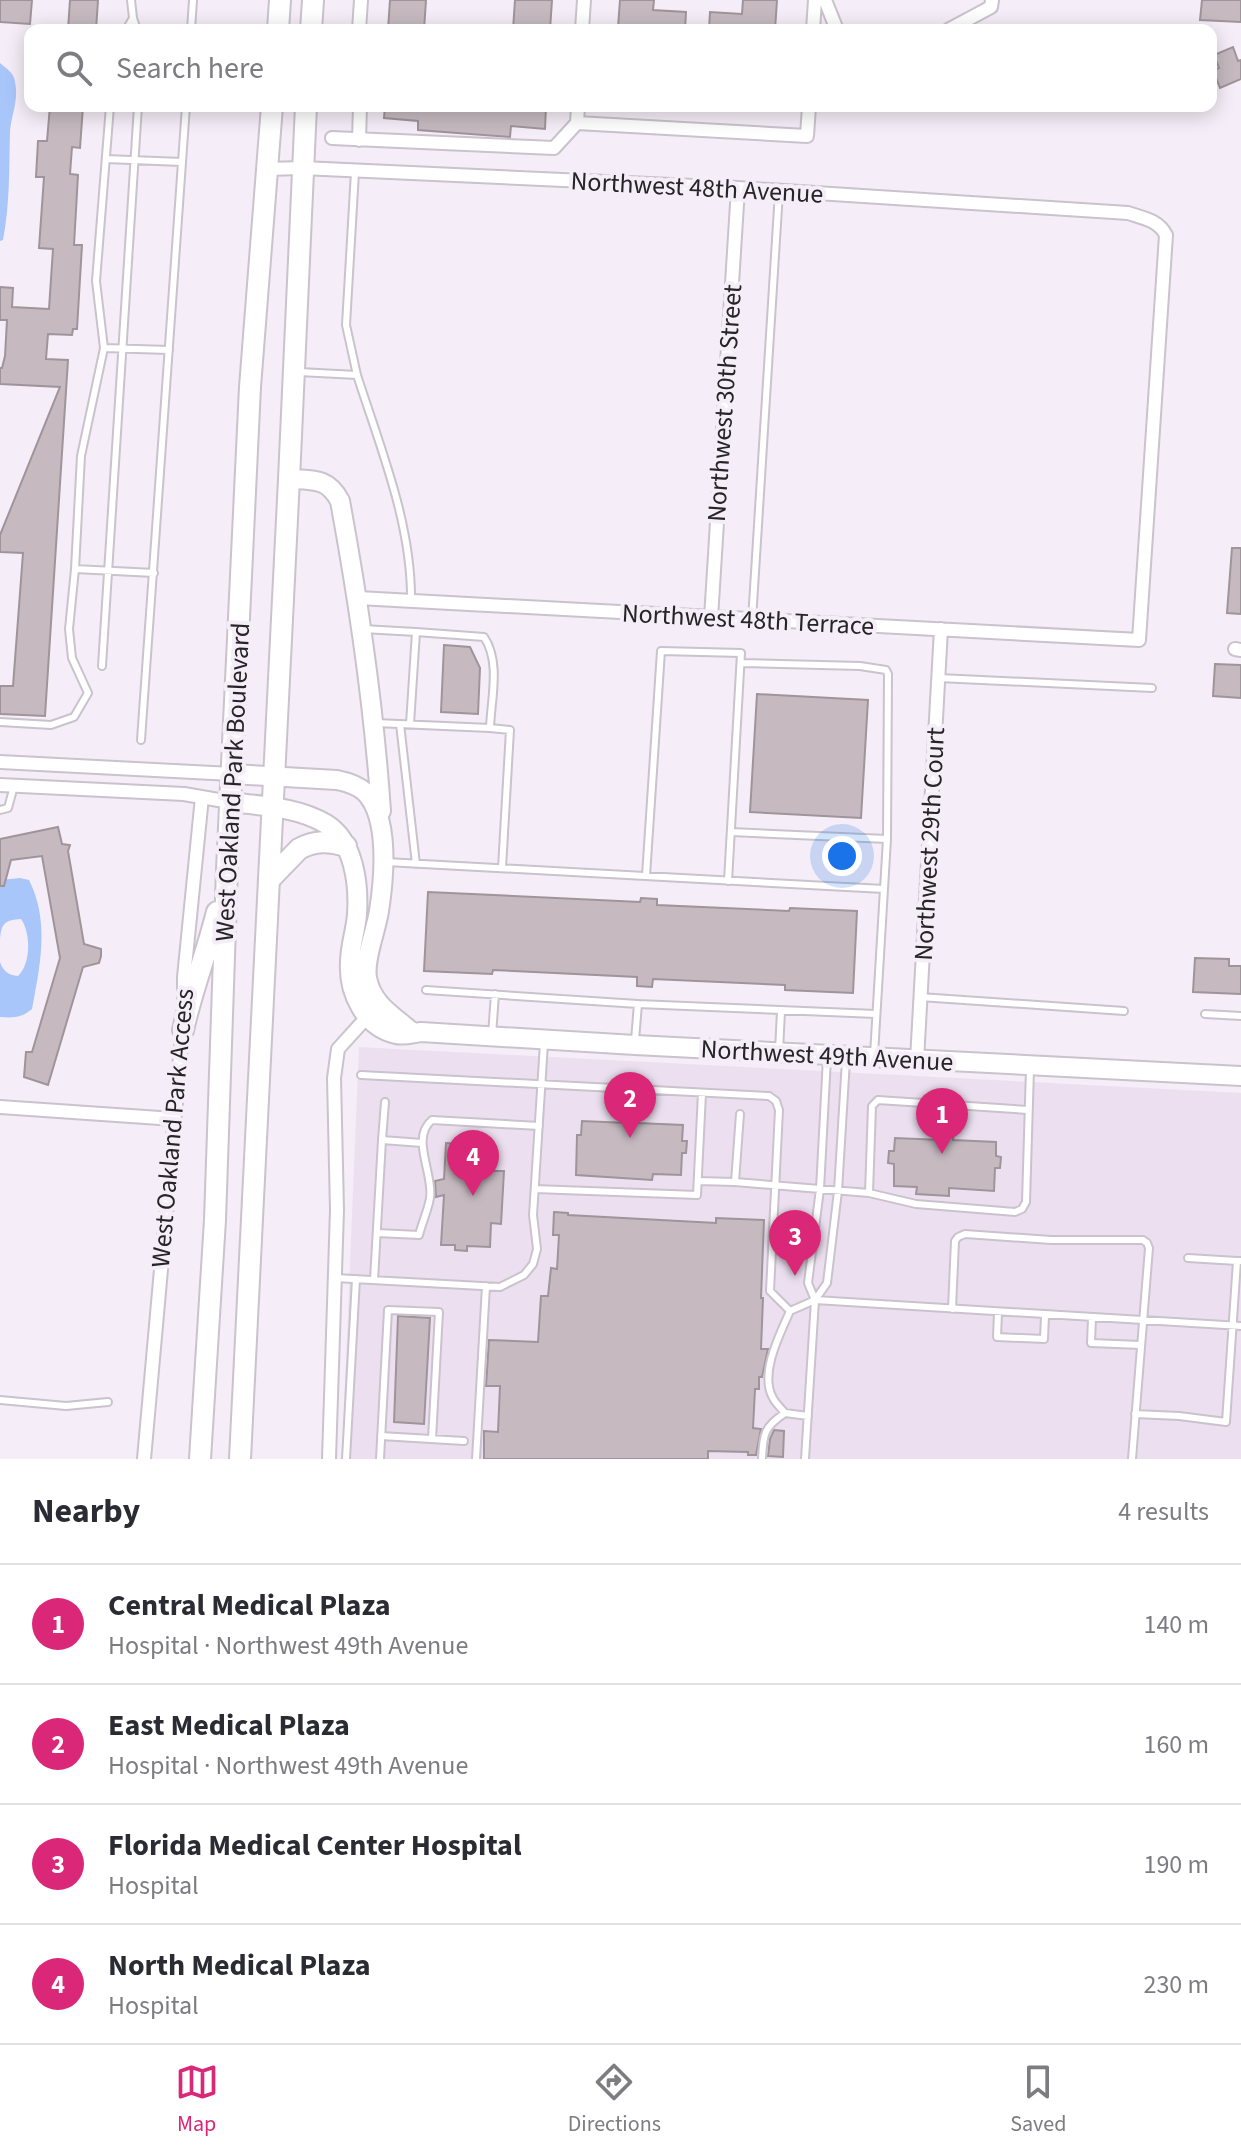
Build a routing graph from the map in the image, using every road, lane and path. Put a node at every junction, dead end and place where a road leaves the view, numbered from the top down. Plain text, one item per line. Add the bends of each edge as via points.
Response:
1 (131, 0) edge
2 (193, 0) edge
3 (280, 0) edge
4 (313, 0) edge
5 (361, 0) edge
6 (584, 0) edge
7 (815, 0) edge
8 (825, 0) edge
9 (992, 0) edge
10 (133, 18) junction
11 (130, 24) edge
12 (135, 24) edge
13 (191, 24) edge
14 (278, 24) edge
15 (311, 24) edge
16 (359, 24) edge
17 (582, 24) edge
18 (813, 24) edge
19 (835, 24) edge
20 (959, 24) edge
21 (110, 112) edge
22 (138, 112) edge
23 (186, 112) edge
24 (271, 112) edge
25 (306, 112) edge
26 (360, 112) edge
27 (578, 112) edge
28 (809, 112) edge
29 (577, 123) junction
30 (332, 138) dead end
31 (359, 140) junction
32 (106, 159) junction
33 (135, 160) junction
34 (182, 162) junction
35 (302, 168) junction
36 (266, 169) junction
37 (355, 171) junction
38 (738, 188) junction
39 (779, 191) junction
40 (104, 348) junction
41 (123, 349) junction
42 (169, 350) junction
43 (293, 371) junction
44 (357, 375) junction
45 (289, 479) junction
46 (75, 569) junction
47 (108, 571) junction
48 (154, 573) junction
49 (358, 598) junction
50 (411, 601) junction
51 (711, 618) junction
52 (752, 620) junction
53 (361, 629) junction
54 (941, 629) junction
55 (416, 632) junction
56 (1139, 640) joint
57 (742, 663) junction
58 (102, 666) dead end
59 (939, 678) junction
60 (1152, 688) dead end
61 (0, 722) edge
62 (373, 722) junction
63 (400, 724) junction
64 (410, 724) junction
65 (490, 728) junction
66 (141, 740) dead end
67 (0, 762) edge
68 (232, 774) junction
69 (274, 776) junction
70 (0, 785) edge
71 (14, 786) junction
72 (202, 797) junction
73 (230, 802) junction
74 (273, 808) junction
75 (0, 810) edge
76 (382, 830) junction
77 (731, 832) junction
78 (887, 839) junction
79 (346, 846) junction
80 (382, 862) junction
81 (416, 864) junction
82 (502, 868) junction
83 (227, 869) junction
84 (646, 876) junction
85 (269, 880) junction
86 (728, 881) junction
87 (884, 889) junction
88 (426, 990) dead end
89 (495, 994) junction
90 (920, 997) junction
91 (638, 1004) junction
92 (781, 1011) junction
93 (1124, 1011) dead end
94 (876, 1014) junction
95 (1205, 1014) dead end
96 (1241, 1016) edge
97 (367, 1017) junction
98 (183, 1030) junction
99 (413, 1033) junction
100 (492, 1036) junction
101 (544, 1039) junction
102 (635, 1045) junction
103 (779, 1052) junction
104 (827, 1054) junction
105 (846, 1055) junction
106 (874, 1056) junction
107 (917, 1060) junction
108 (1030, 1065) junction
109 (361, 1075) dead end
110 (1241, 1076) edge
111 (542, 1084) junction
112 (618, 1088) junction
113 (652, 1090) junction
114 (702, 1093) junction
115 (385, 1102) dead end
116 (627, 1104) dead end
117 (641, 1105) dead end
118 (0, 1107) edge
119 (1028, 1110) junction
120 (740, 1114) dead end
121 (174, 1119) junction
122 (539, 1126) junction
123 (382, 1140) junction
124 (422, 1143) junction
125 (698, 1181) junction
126 (735, 1182) junction
127 (775, 1185) junction
128 (535, 1189) junction
129 (820, 1189) junction
130 (838, 1191) junction
131 (869, 1193) junction
132 (377, 1233) junction
133 (1188, 1258) dead end
134 (1239, 1261) edge
135 (335, 1278) junction
136 (356, 1279) junction
137 (374, 1280) junction
138 (486, 1286) junction
139 (815, 1300) junction
140 (952, 1309) junction
141 (790, 1311) junction
142 (998, 1312) junction
143 (1045, 1315) junction
144 (1092, 1317) junction
145 (1141, 1320) junction
146 (1232, 1326) junction
147 (1241, 1326) edge
148 (1140, 1345) junction
149 (0, 1400) edge
150 (108, 1402) dead end
151 (785, 1413) junction
152 (1135, 1414) junction
153 (808, 1416) junction
154 (381, 1436) junction
155 (432, 1439) junction
156 (464, 1441) dead end
157 (144, 1459) edge
158 (200, 1459) edge
159 (240, 1459) edge
160 (329, 1459) edge
161 (346, 1459) edge
162 (380, 1459) edge
163 (476, 1459) edge
164 (762, 1459) edge
165 (805, 1459) edge
166 (1132, 1459) edge

1 - 10 lane
2 - 13 lane
3 - 14 main road
4 - 15 main road
5 - 16 street
6 - 17 street
7 - 18 street
8 - 19 street
9 - 20 street via 991,7
10 - 11 lane
10 - 12 lane
21 - 32 lane
22 - 33 lane
23 - 34 lane
24 - 36 main road, West Oakland Park Boulevard
25 - 35 main road, West Oakland Park Boulevard
26 - 31 street
27 - 29 street
28 - 29 street via 807,136
29 - 31 street, Northwest 48th Avenue via 554,148
30 - 31 street, Northwest 48th Avenue
32 - 33 lane
32 - 40 lane via 96,281
33 - 34 lane
33 - 41 lane
34 - 42 lane
35 - 36 street, Northwest 48th Avenue
35 - 37 street, Northwest 48th Avenue
35 - 43 main road, West Oakland Park Boulevard
36 - 68 main road, West Oakland Park Boulevard
37 - 38 street, Northwest 48th Avenue
37 - 44 lane via 346,325
38 - 39 street, Northwest 48th Avenue
38 - 51 street, Northwest 30th Street
39 - 52 lane
39 - 56 street, Northwest 48th Avenue via 1128,213 1162,227 1166,235
40 - 41 lane
40 - 46 lane via 81,456
41 - 42 lane
41 - 47 lane
42 - 48 lane
43 - 44 lane
43 - 45 main road, West Oakland Park Boulevard
44 - 50 lane via 398,507
45 - 49 street via 315,480 333,488
45 - 69 main road, West Oakland Park Boulevard
46 - 47 lane
46 - 61 lane via 72,658 88,693 74,717 51,725
47 - 48 lane
47 - 58 lane
48 - 66 lane
49 - 50 street, Northwest 48th Terrace
49 - 53 street
50 - 51 street, Northwest 48th Terrace
51 - 52 street, Northwest 48th Terrace
52 - 54 street, Northwest 48th Terrace
53 - 55 lane
53 - 62 street
54 - 56 street, Northwest 48th Terrace
54 - 59 street, Northwest 29th Court
55 - 64 lane
55 - 65 lane via 484,637 494,664
57 - 77 lane
57 - 78 lane via 886,670
57 - 84 lane via 741,653 661,651
59 - 60 lane
59 - 90 street, Northwest 29th Court
62 - 63 lane
62 - 76 street
63 - 64 lane
63 - 81 lane
64 - 65 lane
65 - 82 lane via 510,730
67 - 68 street
68 - 69 street
68 - 73 main road, West Oakland Park Boulevard
69 - 74 main road, West Oakland Park Boulevard
69 - 76 street via 349,782 368,795
70 - 71 street
71 - 72 street
71 - 75 lane via 8,808
72 - 73 street
72 - 98 street, West Oakland Park Access
73 - 74 street
73 - 83 main road, West Oakland Park Boulevard
74 - 79 street via 328,825
74 - 85 main road, West Oakland Park Boulevard
76 - 80 street
77 - 78 lane
77 - 86 lane
78 - 87 lane
79 - 85 main road via 325,841 305,845
79 - 97 street via 358,899 350,980
80 - 81 lane
80 - 99 street via 367,976 376,1000
81 - 82 lane
82 - 84 lane
83 - 98 main road
83 - 158 main road, West Oakland Park Boulevard via 215,1220
84 - 86 lane
85 - 159 main road, West Oakland Park Boulevard
86 - 87 lane
87 - 94 lane
88 - 89 lane
89 - 91 lane
89 - 100 lane
90 - 93 lane
90 - 107 street, Northwest 29th Court
91 - 92 lane
91 - 102 lane
92 - 94 lane
92 - 103 lane
94 - 106 lane
95 - 96 lane
97 - 99 street, Northwest 49th Avenue via 389,1032
97 - 135 street via 338,1049 334,1078
98 - 121 street, West Oakland Park Access
99 - 100 street, Northwest 49th Avenue
100 - 101 street, Northwest 49th Avenue
101 - 102 street, Northwest 49th Avenue
101 - 111 lane
102 - 103 street, Northwest 49th Avenue
103 - 104 street, Northwest 49th Avenue
104 - 105 street, Northwest 49th Avenue
104 - 129 lane
105 - 106 street, Northwest 49th Avenue
105 - 130 lane
106 - 107 street, Northwest 49th Avenue
107 - 108 street, Northwest 49th Avenue
108 - 110 street, Northwest 49th Avenue
108 - 119 lane
109 - 111 lane
111 - 112 lane
111 - 122 lane
112 - 113 lane
112 - 116 lane
113 - 114 lane
113 - 117 lane
114 - 125 lane
114 - 127 lane via 769,1096 776,1101
115 - 123 lane
118 - 121 street
119 - 131 lane via 874,1102
119 - 131 lane via 1022,1209 916,1204
120 - 126 lane
121 - 157 street, West Oakland Park Access
122 - 124 lane via 432,1120
122 - 128 lane
123 - 124 lane
123 - 132 lane
124 - 132 lane via 430,1198 419,1235
125 - 126 lane
125 - 128 lane via 697,1195
126 - 127 lane
127 - 129 lane
127 - 141 lane via 770,1291
128 - 138 lane via 533,1264 500,1287
129 - 130 lane
129 - 139 lane via 808,1283
130 - 131 lane
130 - 139 lane via 827,1283
132 - 137 lane
133 - 134 lane
134 - 146 lane
135 - 136 lane
135 - 160 street
136 - 137 lane
136 - 161 lane
137 - 138 lane
138 - 163 lane
139 - 140 lane
139 - 141 lane
139 - 153 lane
140 - 142 lane
140 - 145 lane via 955,1241 965,1234 1143,1240 1149,1248
141 - 151 lane via 772,1353 769,1378 770,1395
142 - 143 lane
142 - 143 lane via 997,1337 1044,1339
143 - 144 lane
144 - 145 lane
144 - 148 lane via 1091,1343
145 - 146 lane
145 - 148 lane
146 - 147 lane
146 - 152 lane via 1226,1422
148 - 152 lane
149 - 150 lane via 66,1406
151 - 153 lane
151 - 164 lane via 764,1434
152 - 166 lane
153 - 165 lane
154 - 155 lane
154 - 155 lane via 388,1310 439,1312
154 - 162 lane
155 - 156 lane

